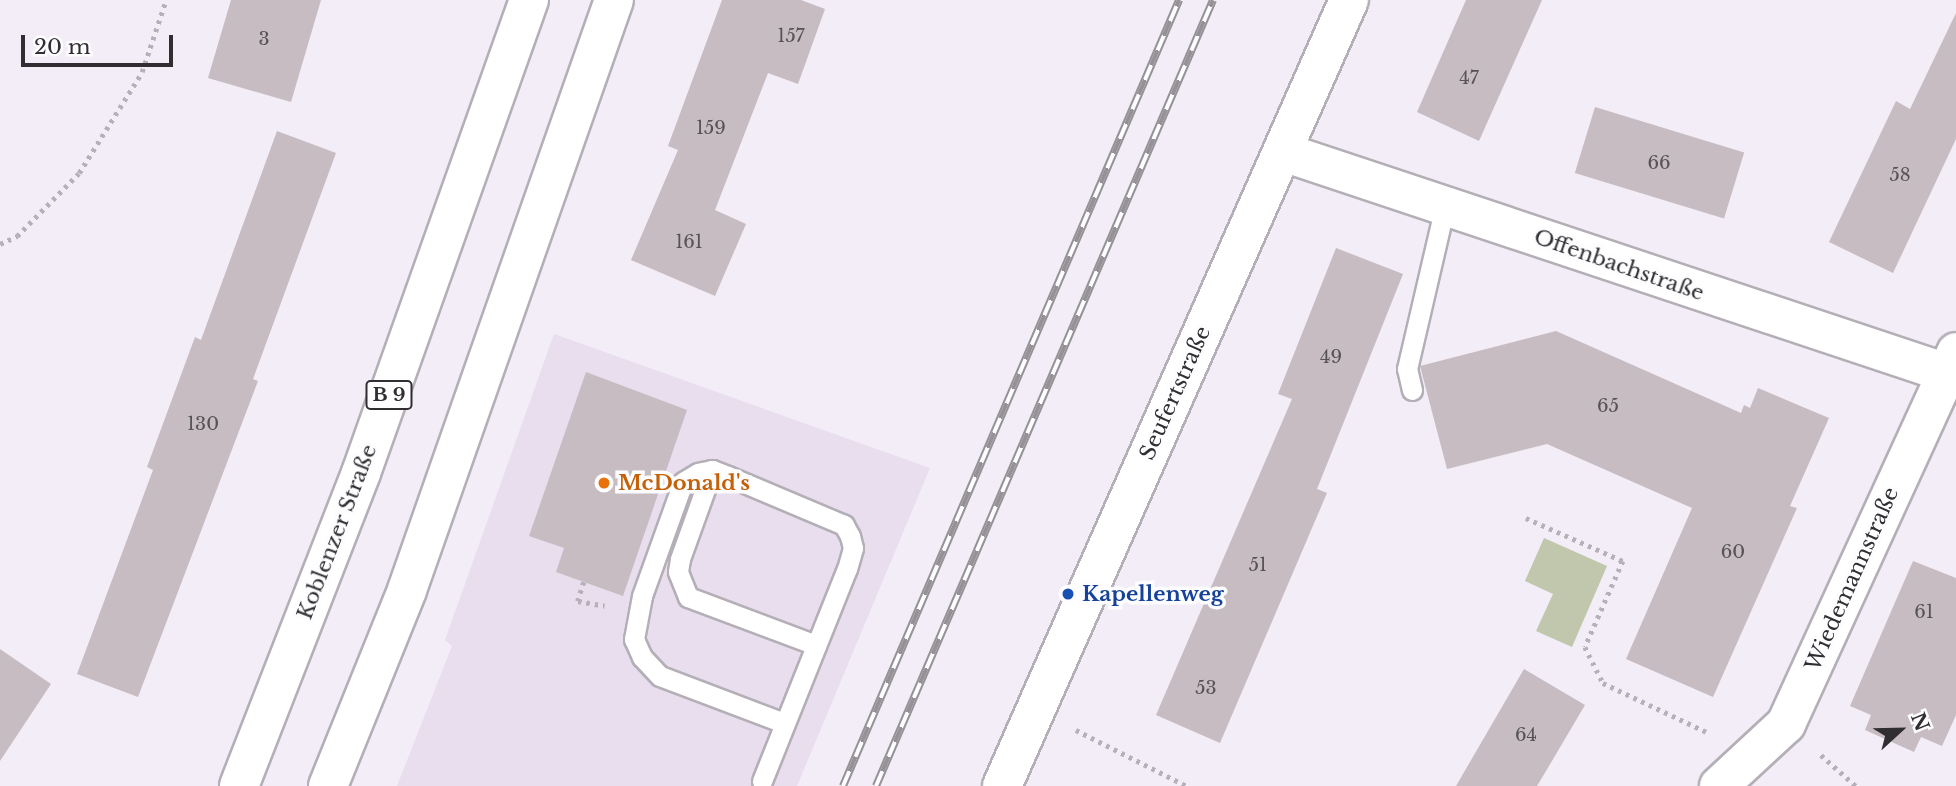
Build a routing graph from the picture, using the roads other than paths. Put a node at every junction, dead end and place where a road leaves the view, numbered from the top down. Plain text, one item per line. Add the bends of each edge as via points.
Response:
1 (529, 0) edge
2 (614, 0) edge
3 (1349, 0) edge
4 (1283, 152) junction
5 (1444, 206) junction
6 (1952, 367) edge
7 (1412, 390) dead end
8 (720, 473) junction
9 (816, 646) junction
10 (784, 723) junction
11 (762, 781) dead end
12 (239, 786) edge
13 (328, 786) edge
14 (1002, 786) edge
15 (1719, 786) edge

1 - 12 street, Koblenzer Straße / B 9 via 361,473
2 - 13 street via 407,590
3 - 4 street, Seufertstraße
4 - 5 street, Offenbachstraße
4 - 14 street, Seufertstraße
5 - 6 street, Offenbachstraße
5 - 7 lane via 1407,369
6 - 15 street, Wiedemannstraße via 1786,724
8 - 9 lane via 844,526 850,536 853,548 847,569
8 - 9 lane via 680,559 678,572 688,597
8 - 10 lane via 683,482 642,596 634,639 642,657 660,676
9 - 10 lane
10 - 11 lane

